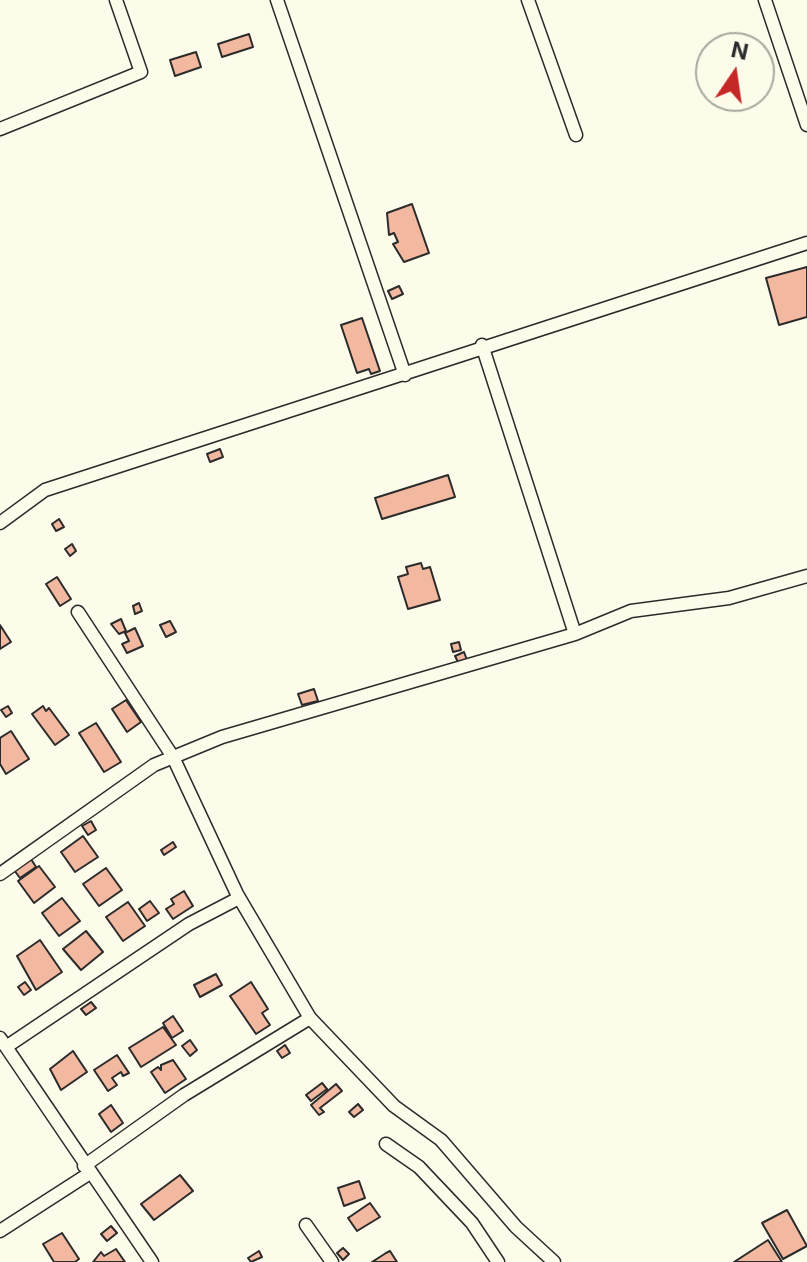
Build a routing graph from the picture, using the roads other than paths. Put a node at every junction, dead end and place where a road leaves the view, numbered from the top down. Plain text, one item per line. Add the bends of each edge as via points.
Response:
1 (116, 0) edge
2 (277, 0) edge
3 (528, 0) edge
4 (765, 0) edge
5 (807, 125) edge
6 (0, 129) edge
7 (576, 135) dead end
8 (807, 243) edge
9 (482, 345) junction
10 (405, 375) junction
11 (0, 523) edge
12 (807, 576) edge
13 (78, 612) dead end
14 (575, 634) junction
15 (173, 757) junction
16 (0, 874) edge
17 (239, 898) junction
18 (310, 1018) junction
19 (3, 1042) edge
20 (386, 1144) dead end
21 (87, 1170) junction
22 (306, 1225) dead end
23 (0, 1231) edge
24 (152, 1262) edge
25 (332, 1262) edge
26 (498, 1262) edge
27 (554, 1262) edge

1 - 6 street via 141,72
2 - 10 street
3 - 7 street
4 - 5 street
8 - 9 street
9 - 10 street
9 - 14 street
10 - 11 street via 45,490
12 - 14 street via 729,598 631,611
13 - 15 street
14 - 15 street via 222,737
15 - 16 street via 154,765
15 - 17 street
17 - 18 street
17 - 19 street
18 - 21 street via 184,1095
18 - 27 street via 394,1106 441,1140 516,1227
19 - 21 street
20 - 26 street via 419,1167 472,1223
21 - 23 street
21 - 24 street
22 - 25 street

